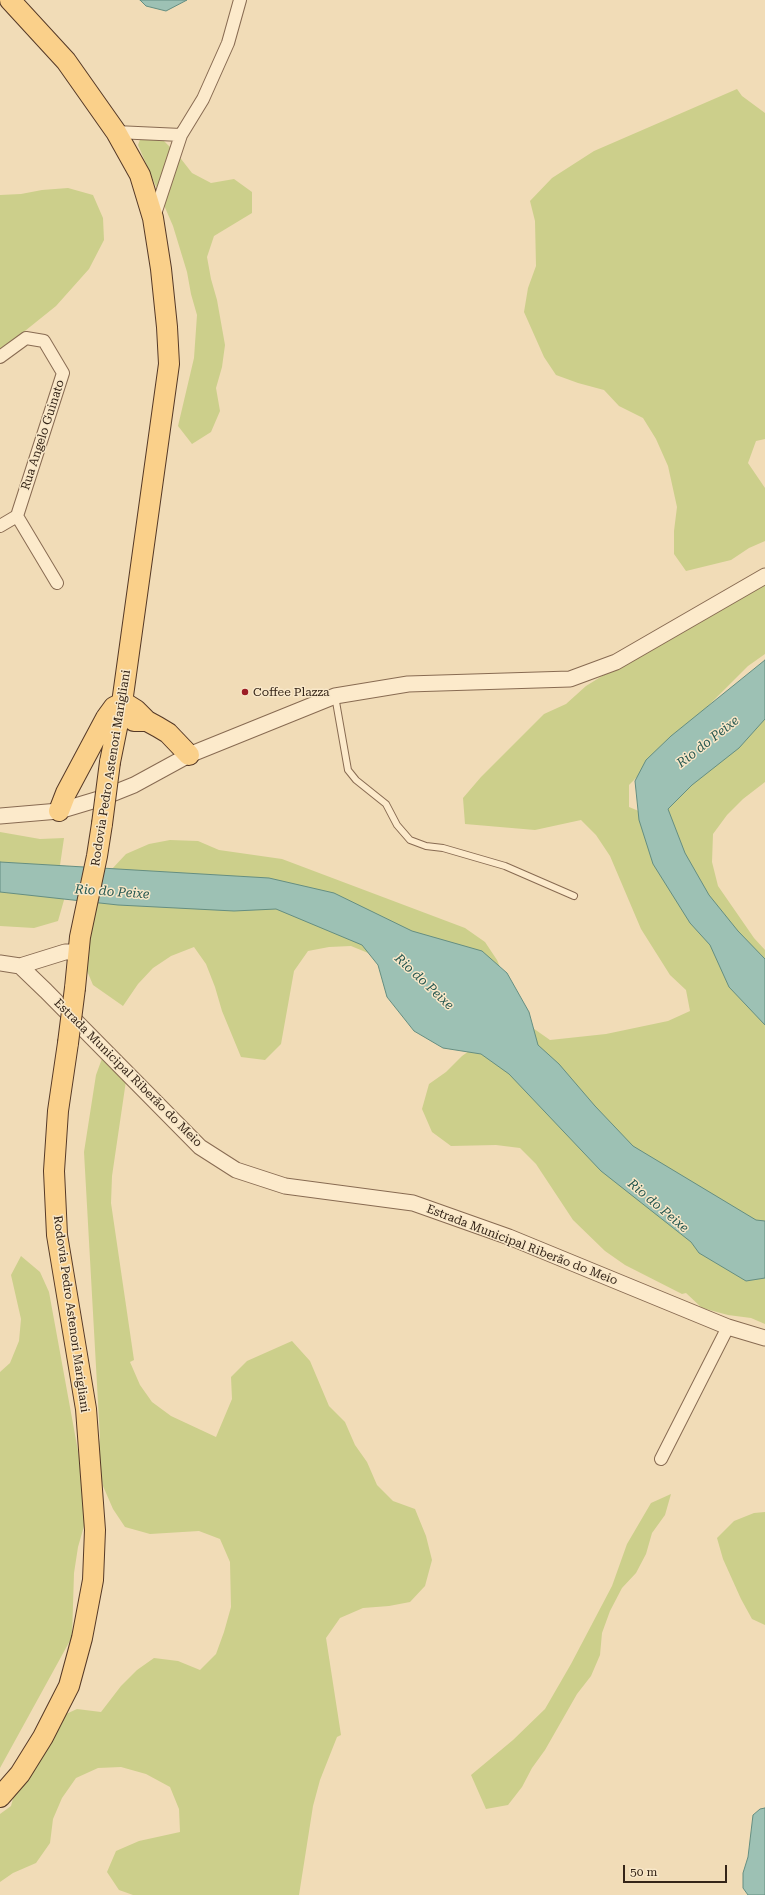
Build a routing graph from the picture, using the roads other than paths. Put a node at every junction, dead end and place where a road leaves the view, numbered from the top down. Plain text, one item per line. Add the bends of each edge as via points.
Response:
1 (10, 0) edge
2 (240, 0) edge
3 (116, 132) junction
4 (181, 135) junction
5 (153, 218) junction
6 (0, 357) edge
7 (17, 516) junction
8 (0, 526) edge
9 (765, 576) edge
10 (57, 583) dead end
11 (335, 696) junction
12 (120, 712) junction
13 (190, 756) junction
14 (59, 811) junction
15 (0, 816) edge
16 (574, 896) dead end
17 (78, 944) junction
18 (0, 963) edge
19 (20, 966) junction
20 (728, 1327) junction
21 (765, 1338) edge
22 (661, 1459) dead end
23 (0, 1797) edge

1 - 3 main road, Rodovia Pedro Astenori Marigliani via 66,61
2 - 4 street via 228,43 203,99
3 - 4 street
3 - 5 main road, Rodovia Pedro Astenori Marigliani via 140,175
4 - 5 street
5 - 12 main road, Rodovia Pedro Astenori Marigliani via 162,276 169,364
6 - 7 street, Rua Angelo Guinato via 26,338 44,340 63,373
7 - 8 street
7 - 10 street
9 - 11 street via 616,662 570,679 408,684
11 - 13 street
11 - 16 lane via 348,770 356,780 386,804 397,825 410,840 505,866
12 - 13 main road via 168,733
12 - 14 main road via 114,707 106,718
12 - 17 main road, Rodovia Pedro Astenori Marigliani, bridge via 97,856
13 - 14 street via 134,785
14 - 15 street
17 - 19 street via 65,952
17 - 23 main road, Rodovia Pedro Astenori Marigliani, bridge via 75,988 58,1111 54,1171 57,1235 86,1409 95,1530 93,1580 82,1638 69,1686 43,1737 20,1774
18 - 19 street
19 - 20 street, Estrada Municipal Riberão do Meio via 200,1146 236,1170 285,1186 413,1203 509,1237
20 - 21 street, Estrada Municipal Riberão do Meio
20 - 22 street

